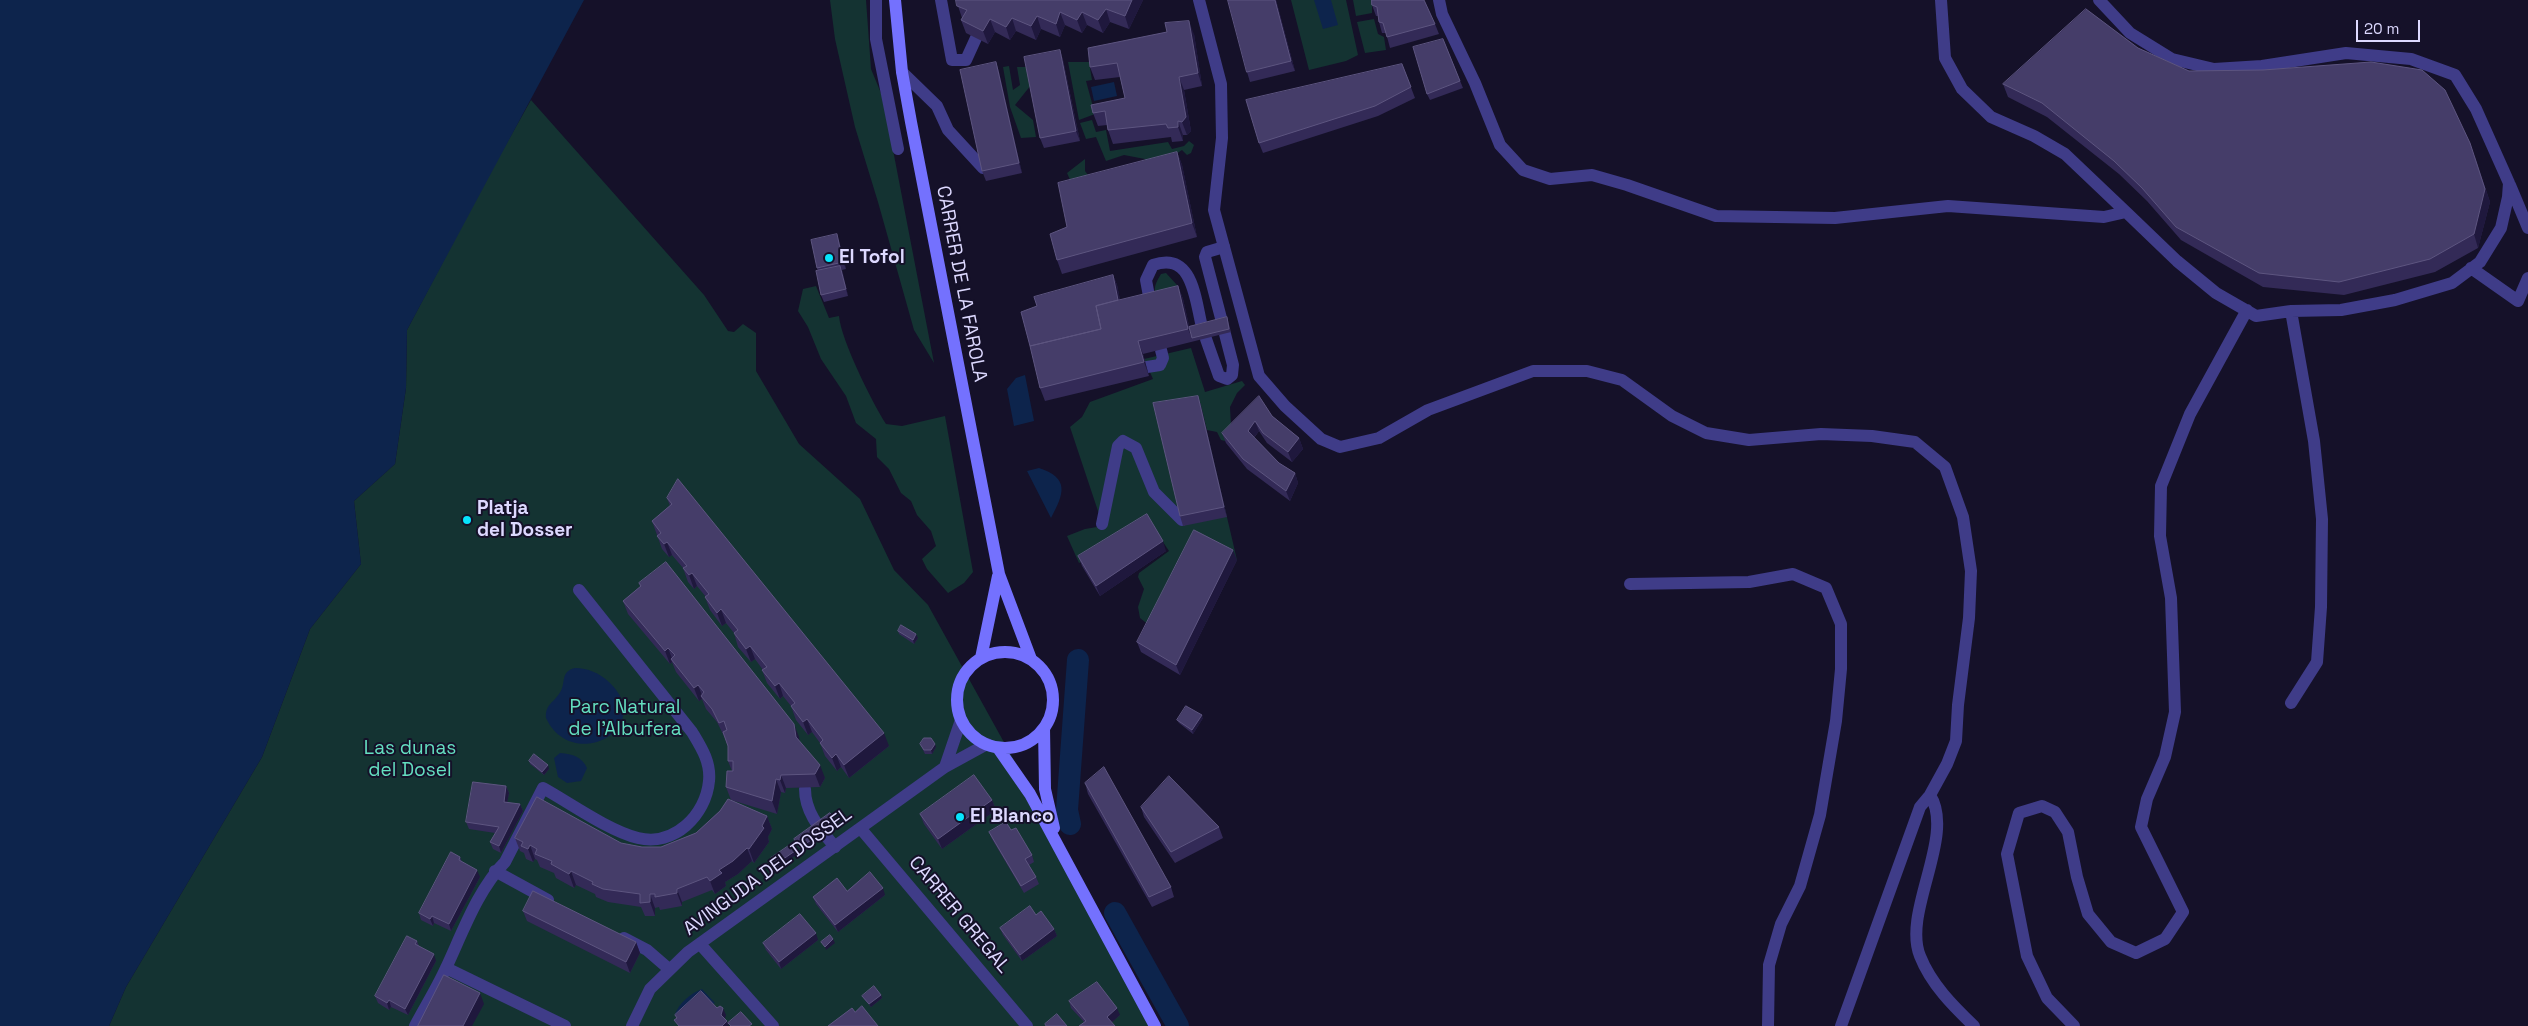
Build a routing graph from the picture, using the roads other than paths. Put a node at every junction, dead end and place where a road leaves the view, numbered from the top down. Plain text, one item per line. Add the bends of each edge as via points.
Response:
1 (876, 0) edge
2 (895, 0) edge
3 (941, 0) edge
4 (1200, 0) edge
5 (1439, 0) edge
6 (1941, 0) edge
7 (2099, 0) edge
8 (976, 38) edge
9 (902, 72) junction
10 (898, 149) dead end
11 (984, 168) edge
12 (2508, 183) junction
13 (2126, 212) junction
14 (2528, 228) edge
15 (1224, 247) junction
16 (2471, 268) junction
17 (2528, 278) edge
18 (1151, 307) edge
19 (2291, 311) junction
20 (2252, 313) junction
21 (1161, 350) edge
22 (1146, 367) dead end
23 (1182, 520) edge
24 (1102, 524) dead end
25 (999, 574) junction
26 (1630, 584) dead end
27 (579, 590) dead end
28 (982, 658) junction
29 (1031, 659) junction
30 (2291, 703) dead end
31 (961, 720) junction
32 (1044, 728) junction
33 (992, 746) junction
34 (945, 767) junction
35 (805, 789) edge
36 (1930, 795) junction
37 (861, 829) junction
38 (835, 847) junction
39 (1059, 847) junction
40 (495, 871) junction
41 (562, 908) edge
42 (613, 933) edge
43 (700, 944) junction
44 (446, 968) junction
45 (668, 969) junction
46 (415, 1026) edge
47 (565, 1026) edge
48 (632, 1026) edge
49 (773, 1026) edge
50 (1027, 1026) edge
51 (1155, 1026) edge
52 (1768, 1026) edge
53 (1841, 1026) edge
54 (1974, 1026) edge
55 (2074, 1026) edge

1 - 10 street via 876,39
2 - 9 street, CARRER DE LA FAROLA
3 - 8 street via 952,60 966,60
4 - 15 street via 1221,84 1222,138 1214,210
5 - 13 street via 1442,14 1500,145 1523,170 1550,179 1592,176 1716,216 1835,218 1948,206 2104,217
6 - 13 street via 1945,58 1962,89 1990,117 2065,154
7 - 12 street via 2130,33 2172,59 2214,69 2262,66 2346,53 2412,59 2455,75 2476,109
9 - 11 street via 936,106 948,130
9 - 25 street, CARRER DE LA FAROLA
12 - 14 street
12 - 16 street via 2501,228 2480,262
13 - 20 street via 2216,293
15 - 18 street via 1207,252 1205,257 1233,365 1232,374 1227,379 1219,376 1215,369 1189,280 1180,265 1171,262 1153,265 1146,280
15 - 36 street via 1258,376 1321,439 1340,447 1379,438 1428,410 1534,371 1586,371 1622,380 1672,416 1706,433 1749,440 1821,434 1915,442 1944,467 1963,517 1971,571 1956,741 1948,764
16 - 17 street via 2518,301
16 - 19 street via 2452,283 2395,300 2341,310
19 - 20 street
19 - 30 street via 2314,441 2322,519 2317,662
20 - 55 street via 2190,414 2161,486 2160,536 2171,598 2175,712 2165,757 2147,799 2141,827 2183,912 2165,939 2136,953 2111,942 2088,914 2068,832 2055,812 2042,806 2019,814 2007,854 2027,956 2047,998
21 - 22 street via 1164,358 1160,365
23 - 24 street via 1154,492 1136,448 1123,441 1118,446
25 - 28 street
25 - 29 street
26 - 52 street via 1749,582 1793,574 1826,588 1841,624 1836,721 1820,815 1800,886 1781,924 1769,965
27 - 40 street via 692,732 706,756 710,780 705,799 681,831 662,839 639,839 622,833 544,788 504,862
28 - 29 street via 1007,652
28 - 31 street via 970,666 957,692
29 - 32 street via 1050,683 1053,698 1051,714
31 - 33 street via 972,734
31 - 34 street
32 - 33 street via 1022,745
32 - 39 street via 1044,789
33 - 34 street, AVINGUDA DEL DOSSEL
33 - 39 street via 1030,794
34 - 37 street, AVINGUDA DEL DOSSEL
35 - 38 street via 812,818
36 - 53 street via 1920,807
36 - 54 street via 1938,806 1917,927 1919,955 1941,992
37 - 38 street, AVINGUDA DEL DOSSEL
37 - 50 street, CARRER GREGAL
38 - 43 street, AVINGUDA DEL DOSSEL
39 - 51 street
40 - 41 street
40 - 44 street via 457,940
42 - 45 street via 647,950
43 - 45 street, AVINGUDA DEL DOSSEL
43 - 49 street
44 - 46 street
44 - 47 street
45 - 48 street, AVINGUDA DEL DOSSEL via 650,989

